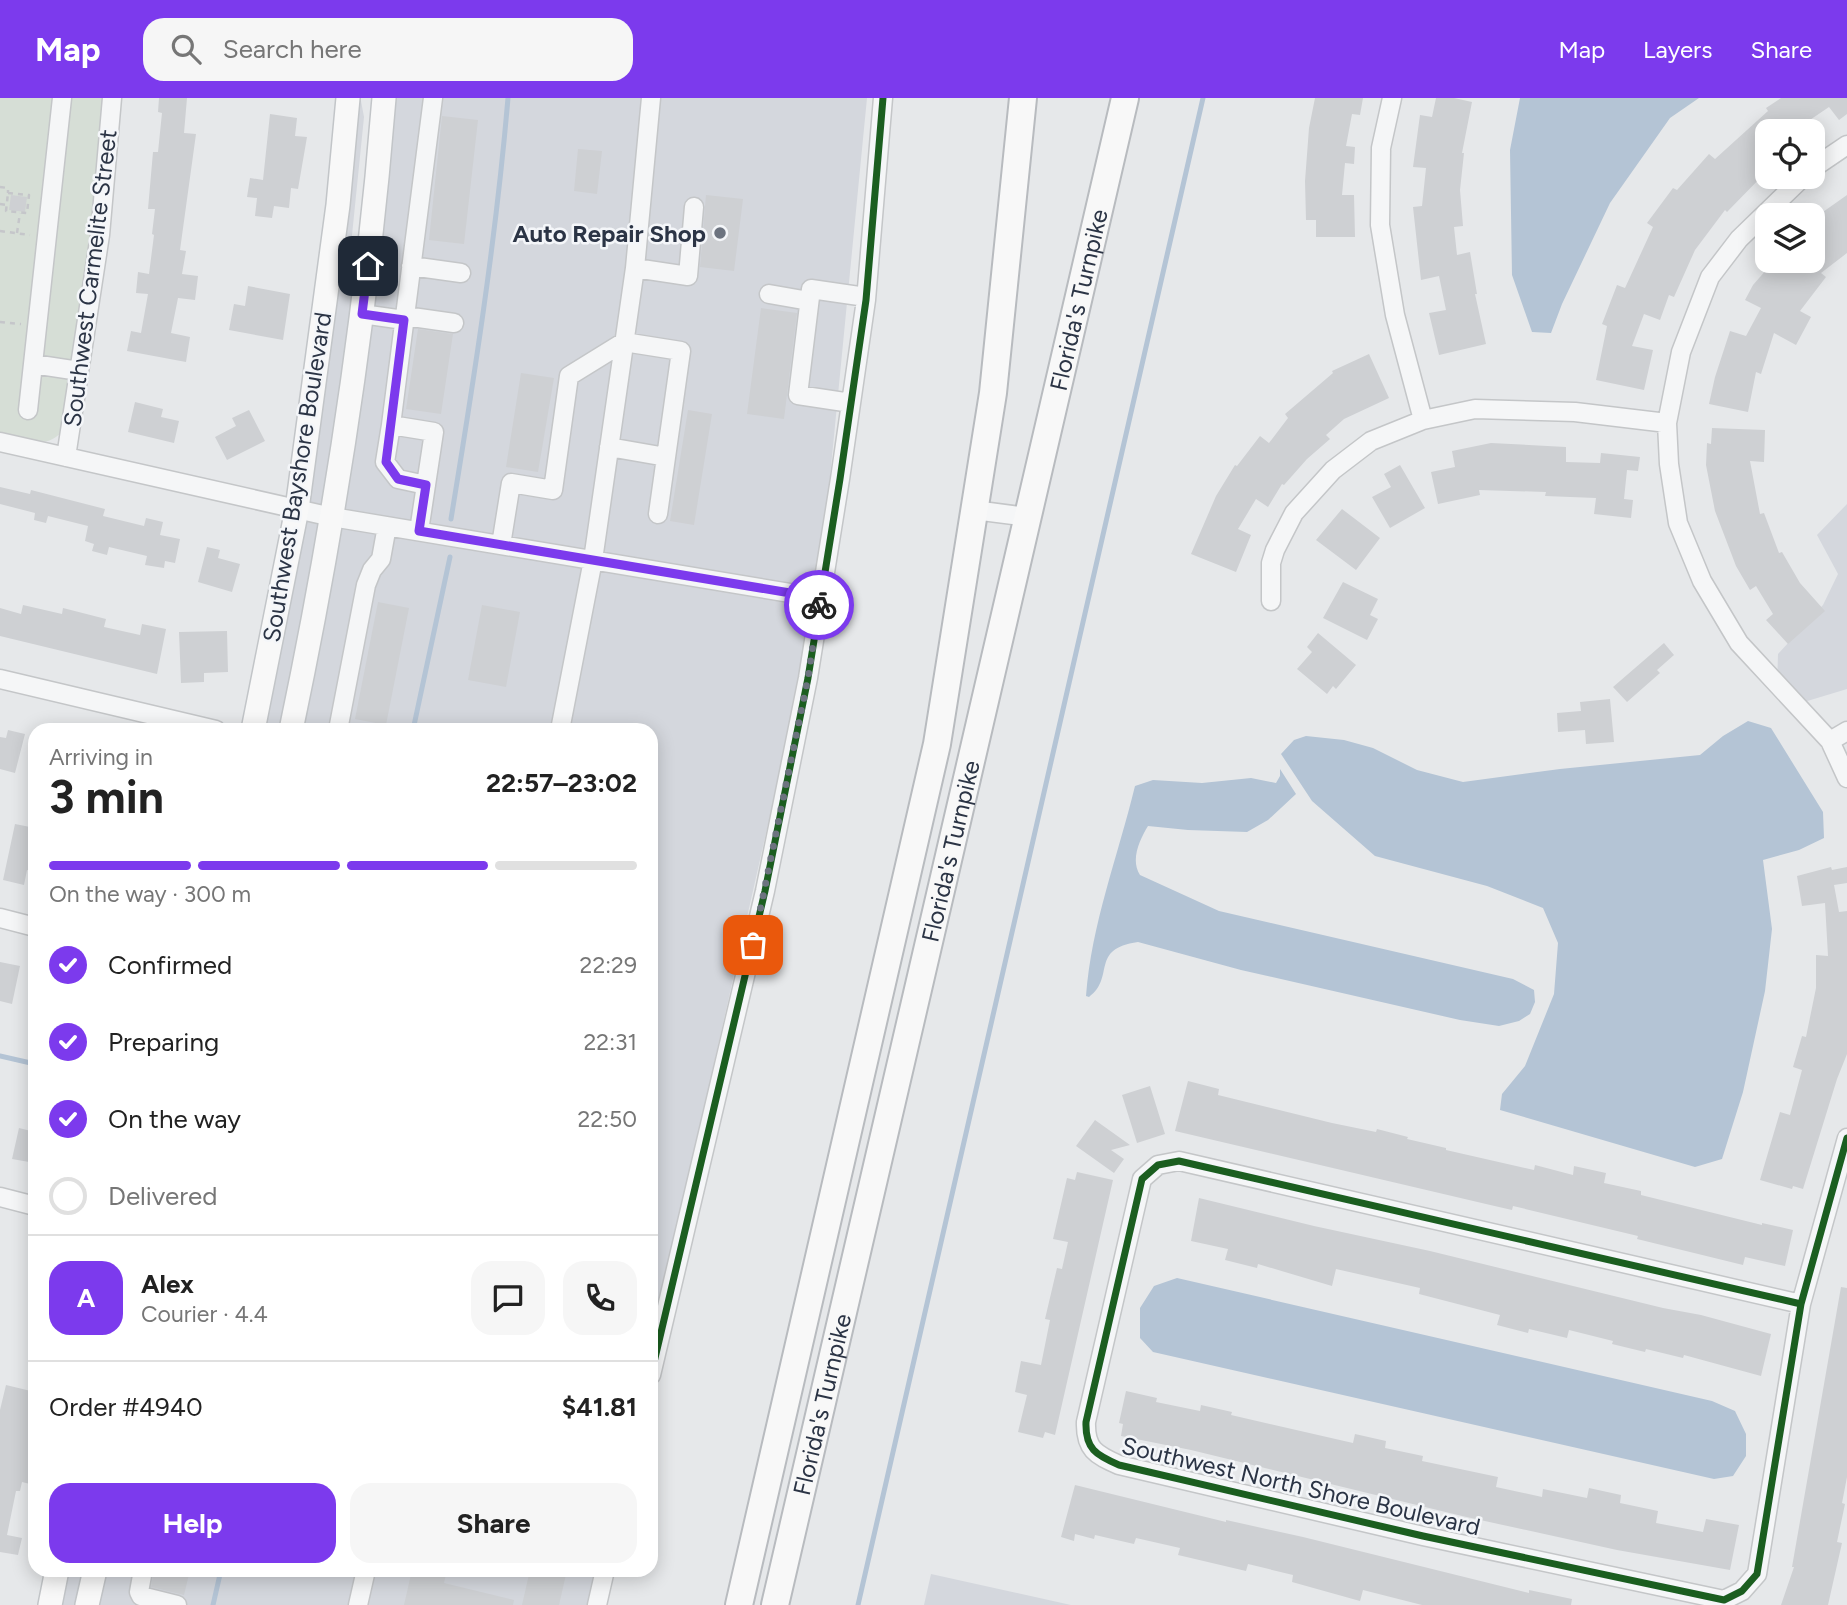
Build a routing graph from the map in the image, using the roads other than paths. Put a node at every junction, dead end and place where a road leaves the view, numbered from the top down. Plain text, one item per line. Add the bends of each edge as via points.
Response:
1 (62, 98) edge
2 (112, 98) edge
3 (348, 98) edge
4 (370, 98) edge
5 (384, 98) edge
6 (433, 98) edge
7 (651, 98) edge
8 (883, 98) edge
9 (1023, 98) edge
10 (1125, 98) edge
11 (1392, 98) edge
12 (1847, 145) edge
13 (1825, 160) edge
14 (1791, 189) edge
15 (694, 207) dead end
16 (368, 266) junction
17 (411, 266) junction
18 (635, 268) junction
19 (461, 273) dead end
20 (769, 294) dead end
21 (866, 297) junction
22 (809, 301) junction
23 (362, 314) junction
24 (405, 318) junction
25 (454, 323) dead end
26 (624, 342) junction
27 (33, 364) junction
28 (79, 370) junction
29 (851, 403) junction
30 (28, 410) dead end
31 (1423, 420) junction
32 (1667, 423) junction
33 (391, 425) junction
34 (0, 442) edge
35 (609, 447) junction
36 (66, 457) junction
37 (666, 457) junction
38 (426, 485) junction
39 (297, 509) junction
40 (974, 510) junction
41 (658, 514) dead end
42 (332, 517) junction
43 (1028, 517) junction
44 (387, 526) junction
45 (419, 531) junction
46 (500, 545) junction
47 (593, 560) junction
48 (820, 598) junction
49 (1271, 601) dead end
50 (0, 678) edge
51 (187, 723) edge
52 (254, 723) edge
53 (292, 723) edge
54 (339, 723) edge
55 (561, 723) edge
56 (1847, 731) edge
57 (1830, 741) junction
58 (1845, 768) edge
59 (0, 918) edge
60 (28, 925) edge
61 (1847, 1138) edge
62 (0, 1197) edge
63 (28, 1204) edge
64 (1801, 1304) junction
65 (658, 1345) edge
66 (56, 1577) edge
67 (93, 1577) edge
68 (142, 1577) edge
69 (364, 1577) edge
70 (603, 1577) edge
71 (50, 1605) edge
72 (87, 1605) edge
73 (177, 1605) edge
74 (358, 1605) edge
75 (597, 1605) edge
76 (738, 1605) edge
77 (775, 1605) edge

1 - 27 street
2 - 28 street, Southwest Carmelite Street via 100,235
3 - 39 main road, Southwest Bayshore Boulevard via 337,219
4 - 16 main road via 373,117 360,246
5 - 16 main road, Southwest Bayshore Boulevard
6 - 17 street
7 - 18 street
8 - 21 street
9 - 40 highway, Florida's Turnpike via 993,393
10 - 43 highway, Florida's Turnpike
11 - 31 street via 1381,148 1380,225 1395,315
12 - 13 street
14 - 32 street via 1739,239 1710,277 1681,352
15 - 18 street via 688,276
16 - 23 main road, Southwest Bayshore Boulevard
17 - 19 street
17 - 24 street
18 - 26 street
20 - 22 street
21 - 22 street via 811,289
21 - 29 street
22 - 29 street via 798,395
23 - 24 street
23 - 42 main road, Southwest Bayshore Boulevard
24 - 25 street
24 - 33 street
26 - 35 street
26 - 37 street via 681,352
26 - 46 street via 569,376 553,490 511,483
27 - 28 street
27 - 30 street
28 - 36 street, Southwest Carmelite Street
29 - 48 street
31 - 32 street via 1475,409 1575,412
31 - 49 street via 1371,440 1333,470 1294,513 1271,563
32 - 57 street via 1678,523 1702,581 1739,643
33 - 38 street via 386,462 398,479
33 - 38 street via 434,432
34 - 36 street
35 - 37 street
35 - 47 street
36 - 39 street
37 - 41 street
38 - 45 street
39 - 42 street
39 - 52 main road, Southwest Bayshore Boulevard
40 - 43 street
40 - 76 highway, Florida's Turnpike via 937,744
42 - 44 street
42 - 53 main road, Southwest Bayshore Boulevard
43 - 77 highway, Florida's Turnpike
44 - 45 street
44 - 54 street via 381,559 366,585
45 - 46 street
46 - 47 street
47 - 48 street
47 - 55 street
48 - 65 street via 765,891
50 - 51 street
56 - 57 street
57 - 58 street
59 - 60 street
61 - 64 street
62 - 63 street
64 - 64 street, Southwest North Shore Boulevard via 1757,1574 1742,1591 1724,1600 1119,1465 1097,1456 1086,1438 1142,1179 1158,1165 1180,1161
66 - 71 main road
67 - 72 main road
68 - 73 street via 141,1596
69 - 74 street
70 - 75 street

